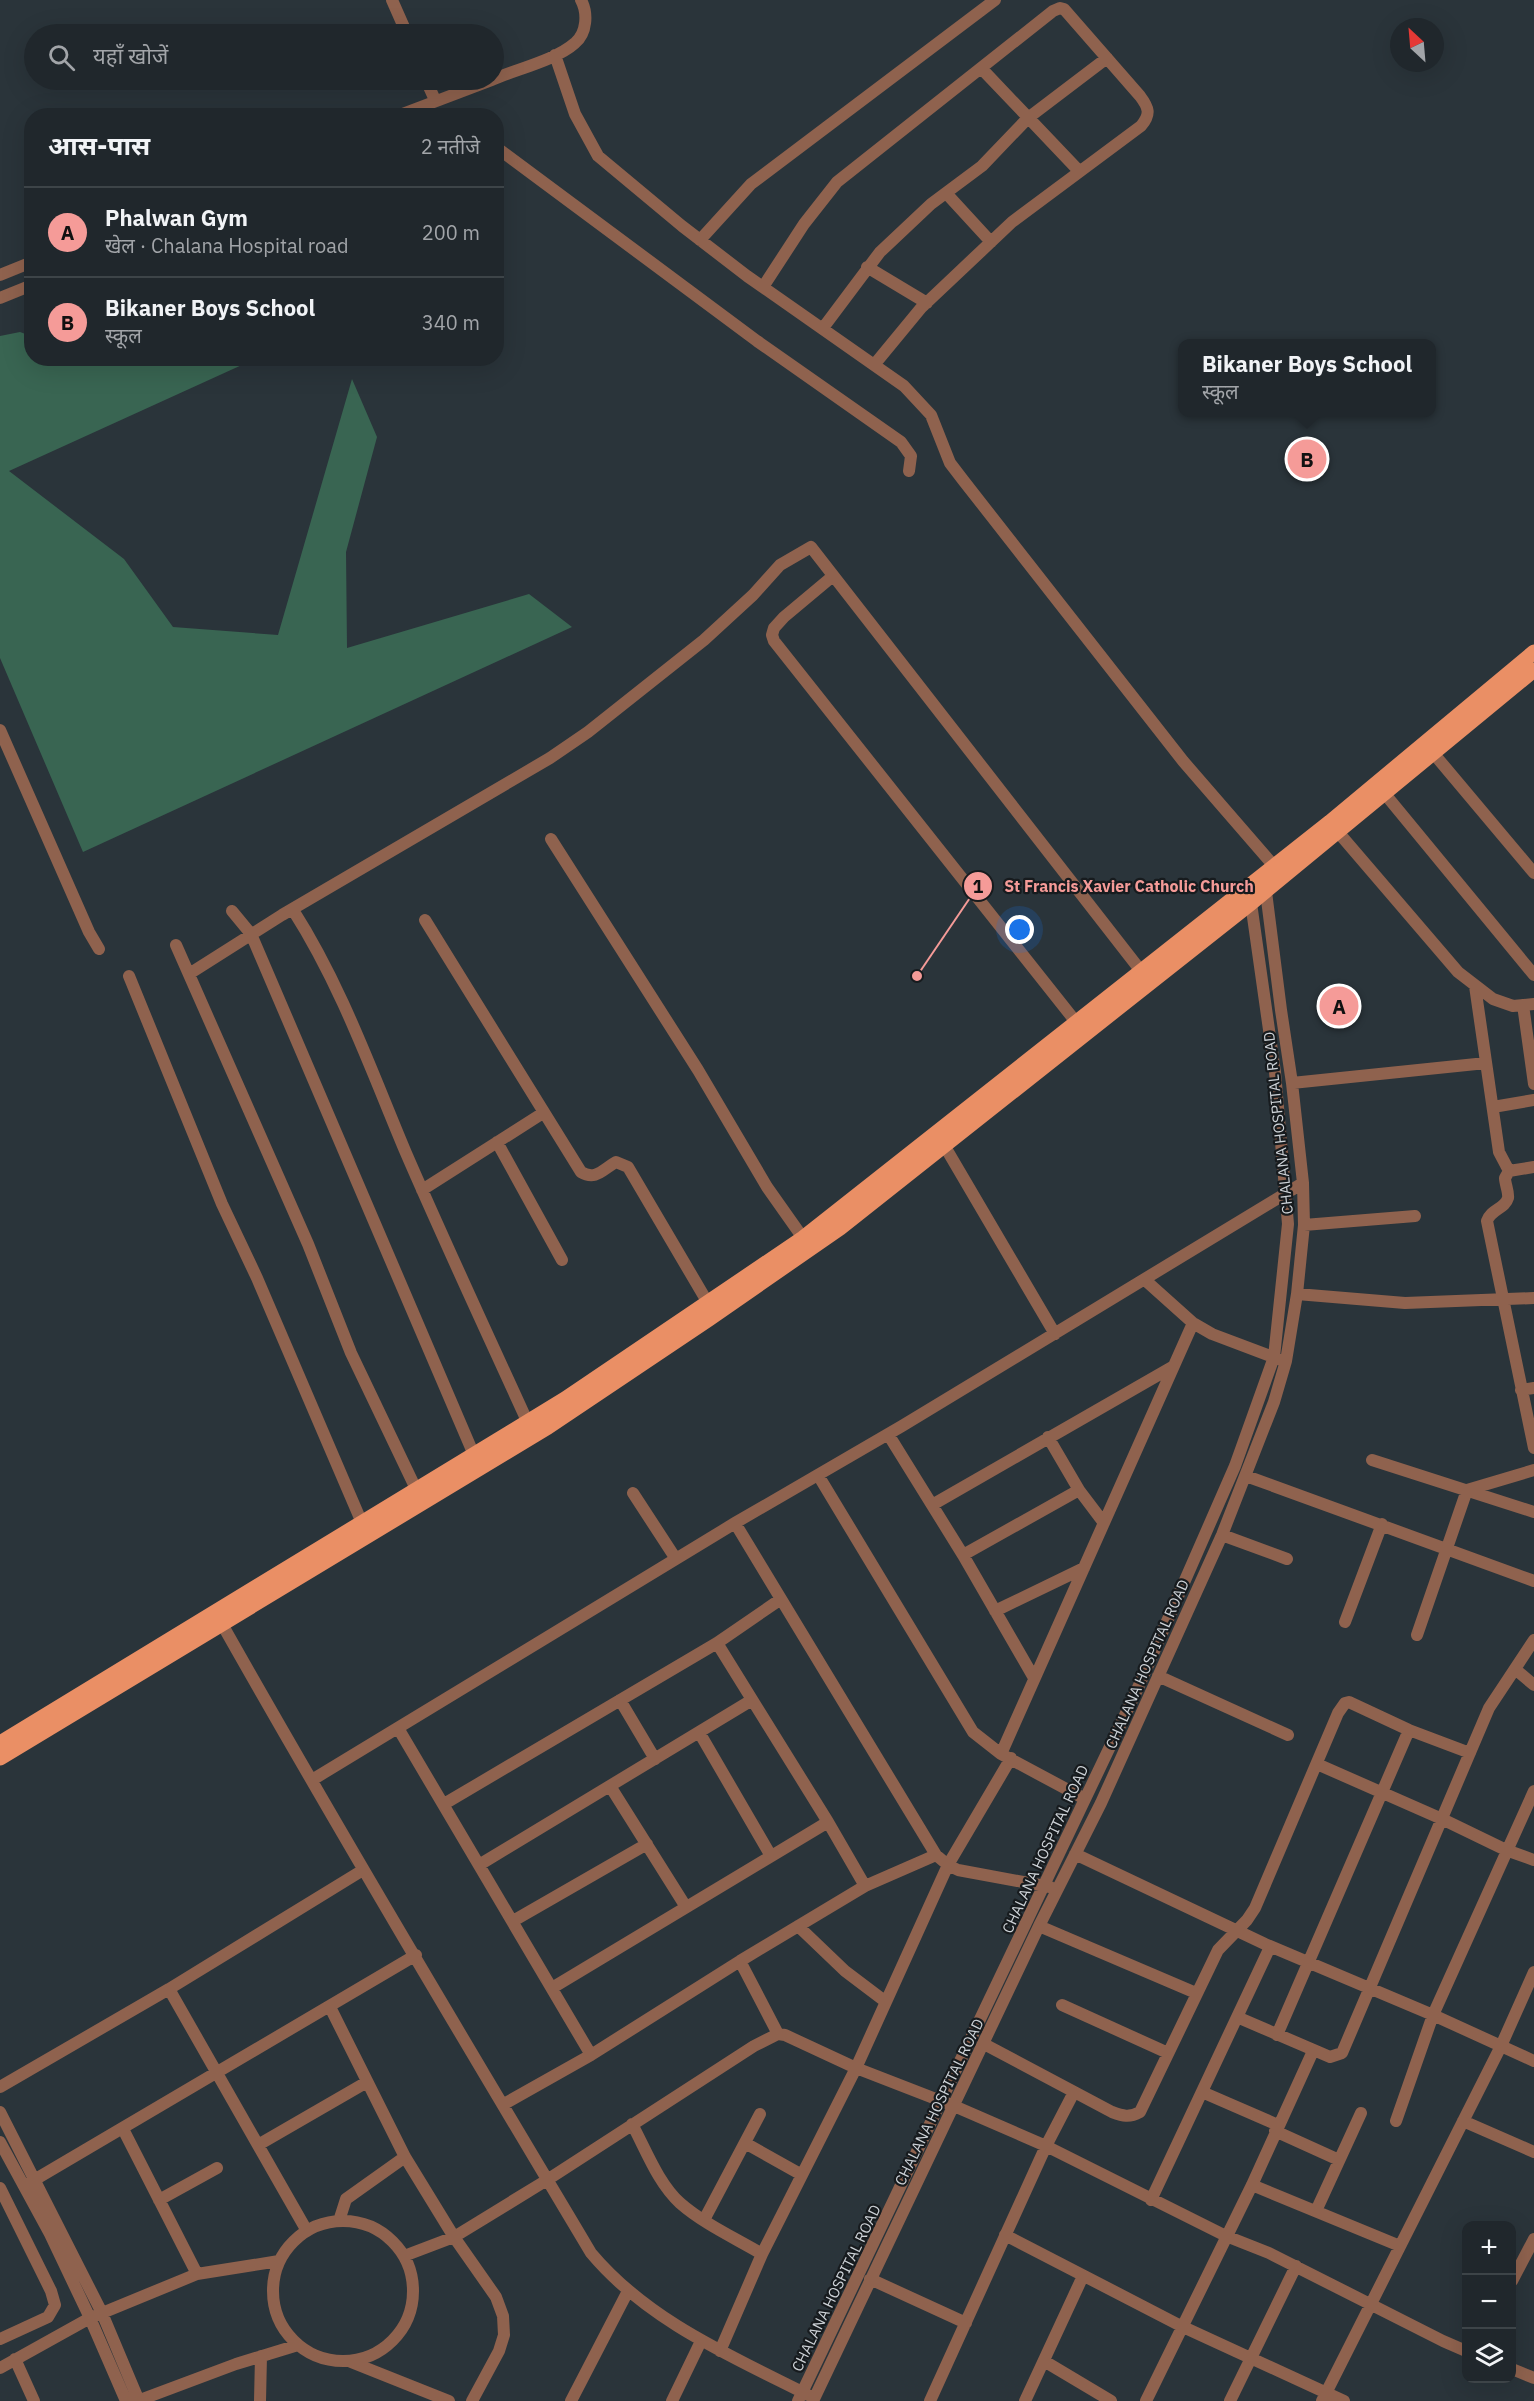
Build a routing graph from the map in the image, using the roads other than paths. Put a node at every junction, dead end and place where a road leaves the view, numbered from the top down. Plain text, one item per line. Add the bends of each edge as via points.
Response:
1 (392, 0) edge
2 (581, 0) edge
3 (995, 0) edge
4 (403, 24) edge
5 (555, 55) junction
6 (1107, 58) junction
7 (981, 68) junction
8 (504, 75) edge
9 (430, 90) edge
10 (463, 90) edge
11 (435, 100) junction
12 (416, 108) edge
13 (1028, 118) junction
14 (504, 153) edge
15 (1079, 171) junction
16 (946, 192) junction
17 (700, 240) junction
18 (991, 242) junction
19 (24, 265) edge
20 (867, 267) junction
21 (0, 275) edge
22 (763, 287) junction
23 (24, 288) edge
24 (0, 298) edge
25 (927, 303) junction
26 (823, 328) junction
27 (874, 365) junction
28 (909, 471) dead end
29 (833, 576) junction
30 (1534, 652) edge
31 (1534, 670) edge
32 (0, 730) edge
33 (1434, 754) junction
34 (1385, 794) junction
35 (1338, 832) junction
36 (550, 839) dead end
37 (1534, 873) edge
38 (1268, 877) junction
39 (1248, 896) junction
40 (232, 910) dead end
41 (293, 910) junction
42 (425, 920) dead end
43 (251, 934) junction
44 (176, 945) dead end
45 (99, 949) dead end
46 (1141, 971) junction
47 (189, 974) junction
48 (129, 975) dead end
49 (1534, 975) edge
50 (1475, 986) junction
51 (1528, 1005) edge
52 (1076, 1022) junction
53 (1486, 1062) junction
54 (1292, 1083) junction
55 (1534, 1084) edge
56 (1534, 1100) edge
57 (1493, 1107) junction
58 (543, 1113) junction
59 (497, 1142) junction
60 (944, 1145) junction
61 (1534, 1167) edge
62 (1509, 1171) junction
63 (1303, 1183) junction
64 (422, 1190) junction
65 (1284, 1196) junction
66 (1415, 1216) dead end
67 (1304, 1225) junction
68 (803, 1238) junction
69 (562, 1260) dead end
70 (1144, 1280) junction
71 (1297, 1294) junction
72 (1534, 1298) edge
73 (1503, 1300) junction
74 (708, 1303) junction
75 (1193, 1323) junction
76 (1055, 1334) junction
77 (1274, 1357) junction
78 (1286, 1361) junction
79 (1174, 1366) junction
80 (1528, 1389) edge
81 (528, 1423) junction
82 (888, 1434) junction
83 (1048, 1437) junction
84 (1534, 1448) edge
85 (474, 1455) junction
86 (1372, 1460) dead end
87 (1534, 1470) edge
88 (818, 1475) junction
89 (1246, 1476) junction
90 (416, 1489) junction
91 (1079, 1490) junction
92 (1467, 1490) junction
93 (633, 1493) dead end
94 (932, 1505) junction
95 (1534, 1512) edge
96 (362, 1523) junction
97 (735, 1523) junction
98 (1104, 1523) junction
99 (1382, 1524) junction
100 (1222, 1535) junction
101 (1448, 1548) junction
102 (963, 1556) junction
103 (1287, 1558) dead end
104 (676, 1559) junction
105 (1084, 1568) junction
106 (1534, 1581) edge
107 (781, 1599) junction
108 (995, 1611) junction
109 (218, 1617) junction
110 (1345, 1622) dead end
111 (1416, 1635) dead end
112 (1534, 1640) edge
113 (717, 1643) junction
114 (1515, 1670) junction
115 (1158, 1676) junction
116 (1034, 1678) junction
117 (1534, 1685) edge
118 (620, 1700) junction
119 (752, 1700) junction
120 (398, 1728) junction
121 (1408, 1730) junction
122 (699, 1732) junction
123 (1288, 1735) dead end
124 (0, 1743) edge
125 (1470, 1753) junction
126 (1006, 1756) junction
127 (0, 1758) edge
128 (655, 1759) junction
129 (1317, 1764) junction
130 (312, 1780) junction
131 (609, 1786) junction
132 (1534, 1791) edge
133 (1381, 1792) junction
134 (1085, 1799) junction
135 (444, 1804) junction
136 (1442, 1819) junction
137 (828, 1822) junction
138 (647, 1844) junction
139 (1506, 1850) junction
140 (1075, 1854) junction
141 (936, 1855) junction
142 (771, 1856) junction
143 (1534, 1860) edge
144 (479, 1865) junction
145 (948, 1865) junction
146 (363, 1870) junction
147 (865, 1886) junction
148 (1044, 1886) junction
149 (1060, 1887) junction
150 (686, 1907) junction
151 (513, 1921) junction
152 (798, 1926) junction
153 (1039, 1926) junction
154 (1235, 1930) junction
155 (1270, 1947) junction
156 (416, 1955) junction
157 (740, 1960) junction
158 (1306, 1962) junction
159 (1534, 1972) edge
160 (552, 1988) junction
161 (169, 1989) junction
162 (1371, 1990) junction
163 (1196, 1994) junction
164 (886, 2002) junction
165 (1062, 2006) dead end
166 (330, 2007) junction
167 (1433, 2015) junction
168 (1237, 2017) junction
169 (777, 2034) junction
170 (1277, 2035) junction
171 (984, 2044) junction
172 (1501, 2046) junction
173 (1313, 2051) junction
174 (1168, 2053) junction
175 (591, 2055) junction
176 (1534, 2061) edge
177 (856, 2068) junction
178 (216, 2073) junction
179 (368, 2082) junction
180 (0, 2086) edge
181 (1202, 2091) junction
182 (1074, 2092) junction
183 (941, 2102) junction
184 (504, 2104) junction
185 (954, 2106) junction
186 (0, 2112) edge
187 (1361, 2113) dead end
188 (760, 2114) dead end
189 (1396, 2121) dead end
190 (1463, 2121) junction
191 (632, 2124) junction
192 (1277, 2128) junction
193 (123, 2129) junction
194 (0, 2142) edge
195 (745, 2143) junction
196 (258, 2145) junction
197 (1046, 2146) junction
198 (1534, 2152) edge
199 (405, 2157) junction
200 (1339, 2160) junction
201 (217, 2168) dead end
202 (802, 2175) junction
203 (36, 2180) junction
204 (548, 2180) junction
205 (1252, 2185) junction
206 (24, 2186) junction
207 (0, 2188) edge
208 (159, 2200) junction
209 (1152, 2200) junction
210 (1316, 2211) junction
211 (704, 2220) junction
212 (339, 2221) junction
213 (307, 2231) junction
214 (1005, 2235) junction
215 (1226, 2236) junction
216 (454, 2237) junction
217 (1534, 2240) edge
218 (1400, 2246) junction
219 (762, 2254) junction
220 (404, 2256) junction
221 (279, 2260) junction
222 (1296, 2266) junction
223 (197, 2274) junction
224 (1515, 2275) edge
225 (1083, 2276) junction
226 (870, 2279) junction
227 (628, 2291) junction
228 (1370, 2304) junction
229 (96, 2316) junction
230 (966, 2323) junction
231 (1181, 2326) junction
232 (0, 2339) edge
233 (701, 2341) junction
234 (298, 2345) junction
235 (1462, 2348) edge
236 (720, 2351) junction
237 (261, 2356) junction
238 (1250, 2358) junction
239 (15, 2359) junction
240 (350, 2361) junction
241 (1044, 2361) junction
242 (0, 2368) edge
243 (1516, 2371) edge
244 (1534, 2378) edge
245 (800, 2397) edge
246 (1324, 2397) edge
247 (814, 2400) edge
248 (34, 2401) edge
249 (126, 2401) edge
250 (139, 2401) edge
251 (260, 2401) edge
252 (449, 2401) edge
253 (472, 2401) edge
254 (570, 2401) edge
255 (672, 2401) edge
256 (930, 2401) edge
257 (1025, 2401) edge
258 (1111, 2401) edge
259 (1146, 2401) edge
260 (1230, 2401) edge
261 (1344, 2401) edge

1 - 4 street
2 - 5 street via 585,14 583,33 576,43
3 - 17 street via 751,184
5 - 8 street
5 - 17 street via 575,114 598,156
6 - 7 street via 1060,8
6 - 13 street
6 - 15 street via 1149,108 1149,115 1141,126
7 - 13 street
7 - 22 street via 837,182
9 - 11 street
10 - 11 street
11 - 12 street
13 - 15 street
13 - 16 street via 982,166
14 - 28 street via 757,341 896,438 911,456
15 - 18 street
16 - 18 street
16 - 20 street
17 - 22 street
18 - 25 street
19 - 21 street
20 - 25 street
20 - 26 street
22 - 26 street
23 - 24 street
25 - 27 street
26 - 27 street
27 - 38 street via 917,398 930,415 950,463 1183,761
29 - 41 street via 811,547 780,565 753,596 704,640 588,732 532,770
29 - 46 street
29 - 52 street via 777,623 774,641
30 - 38 main road
31 - 33 main road
32 - 45 street
33 - 34 main road
33 - 37 street
34 - 35 main road
34 - 49 street
35 - 38 main road
35 - 50 street via 1443,956
36 - 68 street via 698,1070 767,1187
38 - 39 main road
38 - 54 street, CHALANA HOSPITAL ROAD
39 - 46 main road
39 - 60 main road
39 - 65 street, CHALANA HOSPITAL ROAD via 1275,1072
40 - 43 street
41 - 43 street
41 - 64 street via 338,991
42 - 58 street
43 - 47 street
43 - 85 street
44 - 47 street
46 - 52 main road
47 - 90 street via 308,1244 351,1353
48 - 96 street via 222,1204
50 - 51 street via 1493,999 1513,1006
50 - 53 street
51 - 55 street
52 - 68 main road
53 - 54 street
53 - 57 street
54 - 63 street, CHALANA HOSPITAL ROAD
56 - 57 street
57 - 62 street via 1499,1152
58 - 59 street
58 - 74 street via 581,1172 594,1176 616,1162 628,1167
59 - 64 street
59 - 69 street
60 - 76 street
60 - 109 main road via 840,1228 591,1400
61 - 62 street
62 - 73 street via 1505,1178 1507,1202 1489,1214 1487,1221
63 - 65 street
63 - 67 street, CHALANA HOSPITAL ROAD
64 - 81 street
65 - 70 street
65 - 77 street, CHALANA HOSPITAL ROAD via 1287,1246
66 - 67 street
67 - 71 street, CHALANA HOSPITAL ROAD
68 - 74 main road
70 - 75 street
70 - 76 street
71 - 73 street via 1405,1303
71 - 78 street, CHALANA HOSPITAL ROAD
72 - 73 street
73 - 80 street
74 - 81 main road
75 - 77 street
75 - 79 street
76 - 82 street
77 - 78 street
77 - 134 street, CHALANA HOSPITAL ROAD via 1235,1466
78 - 89 street, CHALANA HOSPITAL ROAD
79 - 83 street
79 - 98 street
80 - 84 street
81 - 85 main road
82 - 88 street
82 - 94 street
83 - 91 street
83 - 94 street
85 - 90 main road
86 - 92 street
87 - 92 street
88 - 97 street
88 - 126 street via 973,1732
89 - 99 street
89 - 100 street, CHALANA HOSPITAL ROAD
90 - 96 main road
91 - 98 street
91 - 102 street
92 - 95 street
92 - 101 street
93 - 104 street
94 - 102 street
96 - 109 main road
97 - 104 street
97 - 107 street
98 - 105 street
99 - 101 street
99 - 110 street
100 - 103 street
100 - 115 street, CHALANA HOSPITAL ROAD
101 - 106 street
101 - 111 street
102 - 108 street
104 - 120 street
105 - 108 street
105 - 116 street
107 - 113 street
107 - 141 street
108 - 116 street
109 - 124 main road
109 - 127 main road
109 - 130 street
112 - 114 street
113 - 118 street
113 - 119 street
114 - 117 street
114 - 125 street via 1489,1708
115 - 123 street
115 - 140 street, CHALANA HOSPITAL ROAD
116 - 126 street
118 - 128 street
118 - 135 street
119 - 122 street
119 - 137 street
120 - 130 street
120 - 135 street
121 - 125 street
121 - 129 street via 1345,1703
121 - 133 street
122 - 128 street
122 - 142 street
125 - 136 street
126 - 134 street
126 - 145 street
128 - 131 street
129 - 133 street
129 - 154 street via 1255,1908
130 - 146 street
131 - 138 street
131 - 144 street
132 - 139 street
133 - 136 street
133 - 158 street
134 - 148 street, CHALANA HOSPITAL ROAD
135 - 144 street
136 - 139 street
136 - 162 street
137 - 142 street
137 - 147 street
138 - 150 street
138 - 151 street
139 - 143 street
139 - 167 street
140 - 149 street, CHALANA HOSPITAL ROAD
140 - 154 street
141 - 145 street
141 - 147 street
142 - 150 street
144 - 151 street
145 - 148 street
145 - 164 street
146 - 156 street
146 - 161 street
147 - 152 street
148 - 149 street
148 - 183 street, CHALANA HOSPITAL ROAD
149 - 153 street, CHALANA HOSPITAL ROAD
150 - 160 street
151 - 160 street
152 - 157 street
152 - 164 street via 845,1971
153 - 163 street
153 - 171 street, CHALANA HOSPITAL ROAD
154 - 155 street
154 - 163 street via 1218,1950
155 - 158 street
155 - 168 street
156 - 166 street
156 - 184 street
157 - 169 street
157 - 175 street
158 - 162 street
158 - 170 street
159 - 172 street
160 - 175 street
161 - 178 street
161 - 180 street
162 - 167 street
162 - 173 street via 1342,2053 1330,2057
163 - 174 street
164 - 177 street
165 - 174 street
166 - 178 street
166 - 179 street
167 - 172 street
167 - 189 street
168 - 170 street
168 - 181 street
169 - 177 street
169 - 191 street
170 - 173 street
171 - 182 street
171 - 185 street, CHALANA HOSPITAL ROAD
172 - 176 street
172 - 190 street
173 - 192 street
174 - 182 street via 1140,2112 1132,2117 1112,2112
175 - 184 street
177 - 183 street
177 - 202 street
178 - 193 street
178 - 196 street
179 - 196 street
179 - 199 street
181 - 192 street
181 - 209 street
182 - 197 street
183 - 185 street
183 - 245 street, CHALANA HOSPITAL ROAD
184 - 204 street
185 - 197 street
185 - 226 street, CHALANA HOSPITAL ROAD
186 - 203 street
187 - 200 street
188 - 195 street
190 - 198 street
190 - 218 street
191 - 204 street
191 - 211 street via 664,2183 679,2201
192 - 200 street
192 - 205 street
193 - 203 street
193 - 208 street
194 - 206 street
195 - 202 street
195 - 211 street
196 - 213 street
197 - 209 street
197 - 214 street
199 - 212 street via 346,2199
199 - 216 street
200 - 210 street
201 - 208 street
202 - 219 street
203 - 206 street
203 - 229 street
204 - 216 street
204 - 227 street via 591,2253
205 - 210 street
205 - 215 street
206 - 229 street
207 - 232 street via 55,2305 48,2317
208 - 223 street
209 - 215 street
210 - 218 street
211 - 219 street
212 - 213 street
212 - 220 street via 361,2223 381,2232
213 - 221 street
214 - 225 street
214 - 230 street
215 - 222 street
215 - 231 street
216 - 220 street
216 - 253 street via 496,2297 503,2316 504,2335 499,2352
217 - 224 street
218 - 228 street
219 - 236 street
220 - 240 street via 412,2276 413,2297 403,2328 381,2350
221 - 223 street
221 - 234 street via 273,2286 274,2308 283,2328
222 - 228 street
222 - 238 street
223 - 229 street
225 - 231 street
225 - 241 street
226 - 230 street
226 - 247 street, CHALANA HOSPITAL ROAD
227 - 233 street
227 - 254 street
228 - 235 street
228 - 246 street
229 - 239 street
229 - 249 street
229 - 250 street
230 - 256 street
231 - 238 street
231 - 259 street
233 - 236 street
233 - 255 street
234 - 237 street
234 - 240 street via 317,2356
236 - 245 street
237 - 250 street
237 - 251 street
238 - 246 street
238 - 260 street
239 - 242 street
239 - 248 street
240 - 252 street
241 - 257 street
241 - 258 street
243 - 244 street
245 - 247 street
246 - 261 street

